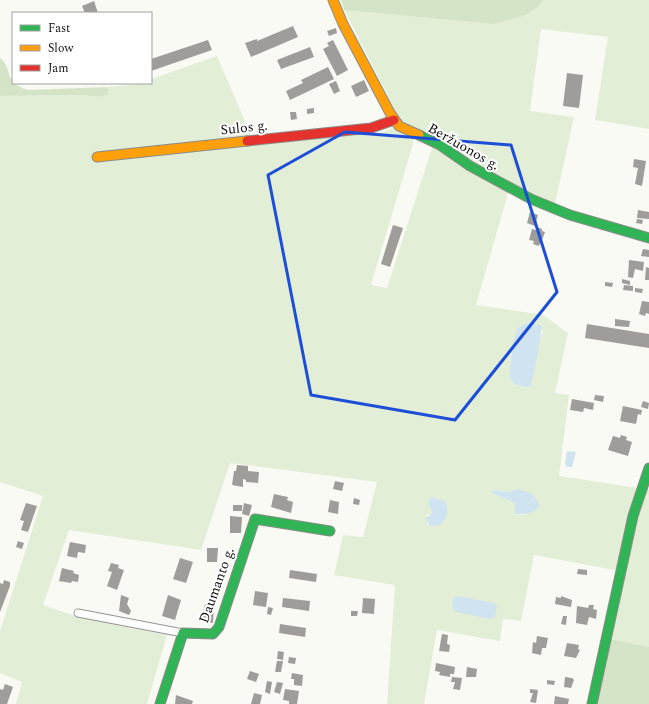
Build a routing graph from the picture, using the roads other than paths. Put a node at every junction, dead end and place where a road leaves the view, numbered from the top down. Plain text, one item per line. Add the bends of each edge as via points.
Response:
1 (333, 0) edge
2 (394, 120) junction
3 (97, 157) dead end
4 (649, 238) edge
5 (649, 468) edge
6 (330, 531) dead end
7 (78, 613) dead end
8 (183, 633) junction
9 (160, 704) edge
10 (592, 704) edge

1 - 2 street, Beržuonos g.
2 - 3 street, Sulos g. via 371,128
2 - 4 street, Beržuonos g. via 399,126 440,145 470,166 531,199 570,215
5 - 10 street via 634,516
6 - 8 street, Daumanto g. via 255,519 219,627 213,634
7 - 8 street
8 - 9 street, Daumanto g.

